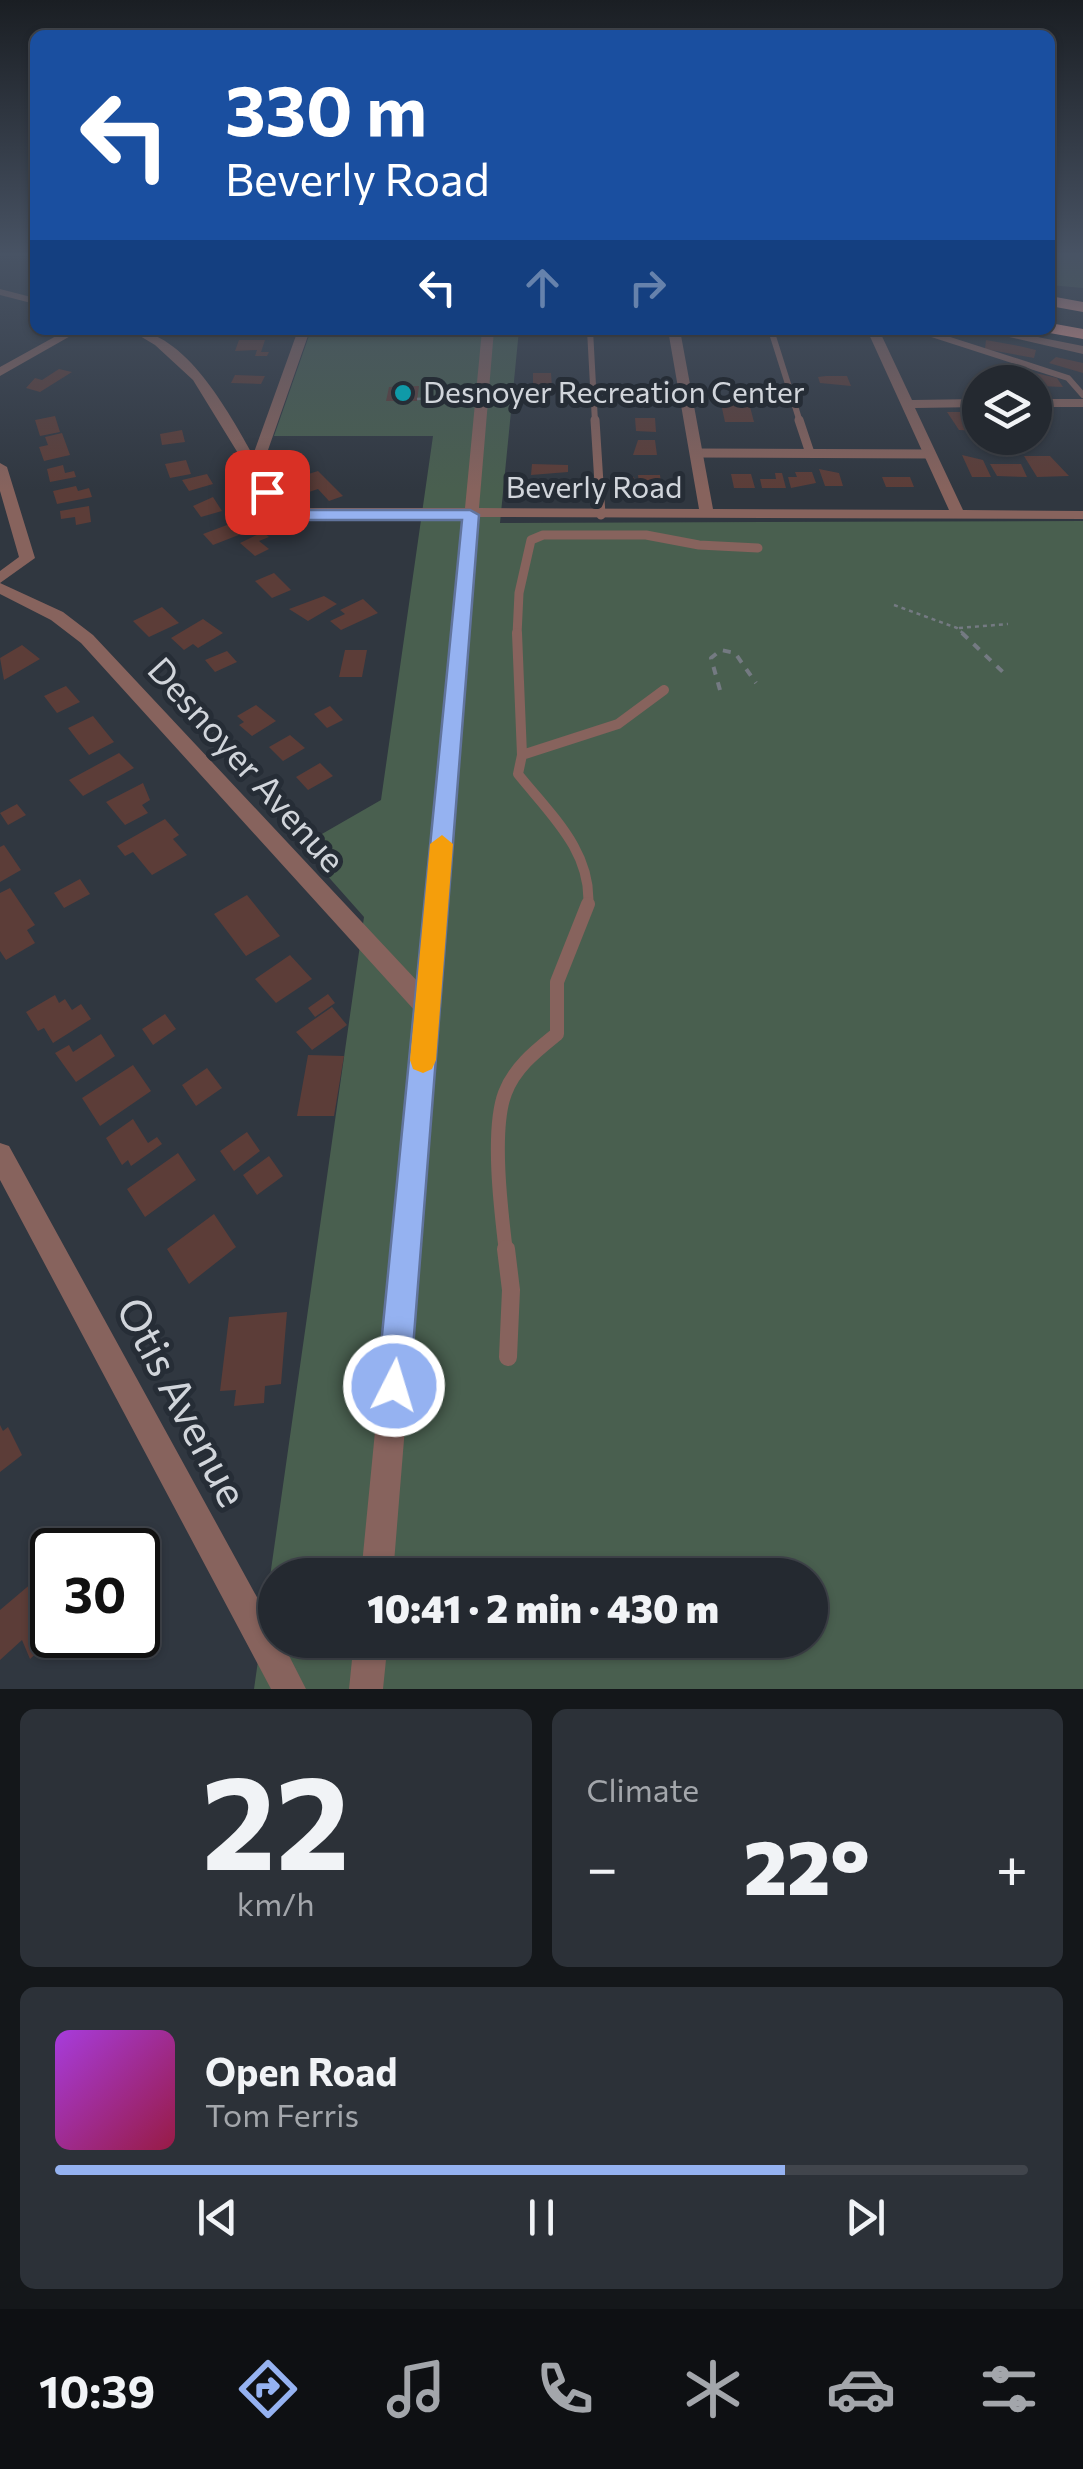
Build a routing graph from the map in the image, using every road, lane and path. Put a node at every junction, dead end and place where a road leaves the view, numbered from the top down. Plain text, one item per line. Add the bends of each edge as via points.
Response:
1 (66, 335) edge
2 (144, 335) edge
3 (302, 335) edge
4 (488, 335) edge
5 (590, 335) edge
6 (675, 335) edge
7 (773, 335) edge
8 (875, 335) edge
9 (935, 335) edge
10 (1009, 335) edge
11 (1083, 350) edge
12 (0, 372) edge
13 (1083, 395) edge
14 (430, 398) dead end
15 (417, 399) dead end
16 (962, 403) edge
17 (1052, 403) edge
18 (1083, 403) edge
19 (909, 404) junction
20 (696, 453) junction
21 (810, 453) junction
22 (931, 454) junction
23 (0, 467) edge
24 (254, 471) junction
25 (4, 493) edge
26 (470, 515) junction
27 (601, 515) junction
28 (707, 515) junction
29 (958, 515) junction
30 (1083, 515) edge
31 (758, 548) dead end
32 (0, 578) edge
33 (0, 588) edge
34 (894, 605) dead end
35 (1008, 624) dead end
36 (957, 628) junction
37 (1006, 675) dead end
38 (756, 683) dead end
39 (664, 690) dead end
40 (720, 690) dead end
41 (522, 755) junction
42 (428, 1009) junction
43 (0, 1154) edge
44 (508, 1358) dead end
45 (379, 1558) edge
46 (369, 1658) edge
47 (289, 1689) edge
48 (366, 1689) edge

1 - 12 street
2 - 24 street, Beverly Road via 190,366
3 - 24 street
4 - 26 street
5 - 27 lane
6 - 20 street
7 - 21 lane
8 - 19 street
9 - 13 lane via 1068,378
10 - 11 street
14 - 15 path
16 - 19 street
17 - 18 street
19 - 22 street
20 - 21 lane
20 - 28 street
21 - 22 lane
22 - 29 street
23 - 25 street
24 - 26 street, Beverly Road via 278,507 290,512
25 - 32 street via 27,558
26 - 27 street, Beverly Road
26 - 42 street
27 - 28 street, Beverly Road
28 - 29 street, Beverly Road
29 - 30 street, Beverly Road
31 - 41 lane via 646,535 531,540 519,572 514,628
33 - 42 street, Desnoyer Avenue via 87,639
34 - 36 path
35 - 36 path
36 - 37 path
38 - 40 path via 735,653 721,650 710,668
39 - 41 lane via 652,706 622,720
41 - 44 lane via 518,774 582,854 590,886 587,916 557,982 557,1034 524,1061 504,1094 498,1187 511,1290
42 - 45 street
43 - 47 street, Otis Avenue
46 - 48 street

